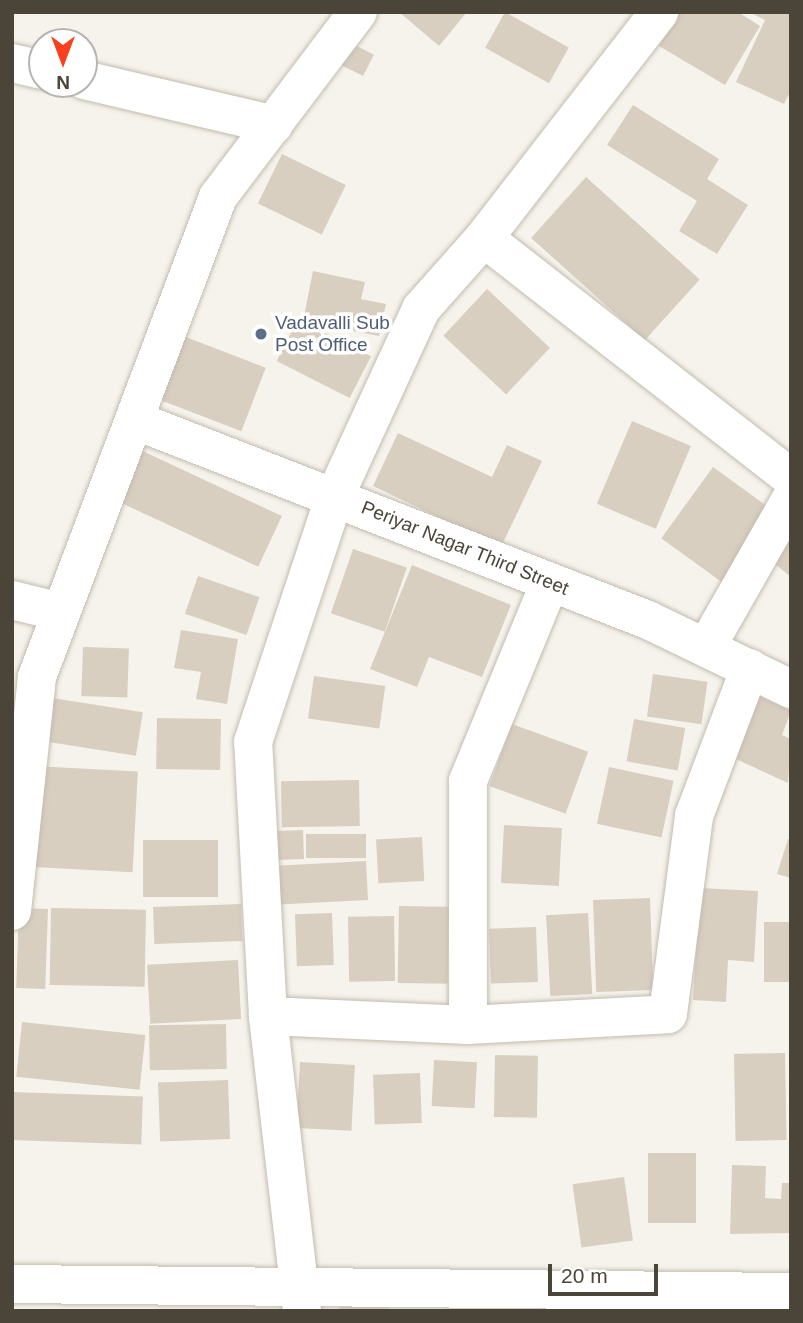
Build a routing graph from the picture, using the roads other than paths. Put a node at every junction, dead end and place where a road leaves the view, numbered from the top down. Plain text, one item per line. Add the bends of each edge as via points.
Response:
1 (358, 12) edge
2 (659, 12) edge
3 (98, 83) edge
4 (274, 125) junction
5 (484, 238) junction
6 (134, 419) junction
7 (791, 478) edge
8 (335, 496) junction
9 (791, 499) edge
10 (550, 583) junction
11 (12, 600) edge
12 (61, 612) junction
13 (707, 646) junction
14 (750, 668) junction
15 (791, 689) edge
16 (12, 911) edge
17 (268, 1016) junction
18 (468, 1025) junction
19 (791, 1292) edge
20 (29, 1293) edge
21 (302, 1299) edge

1 - 4 street
2 - 5 street
3 - 4 street
4 - 6 street via 218,197
5 - 7 street
5 - 8 street via 421,309
6 - 8 street, Periyar Nagar Third Street
6 - 12 street
8 - 10 street, Periyar Nagar Third Street
8 - 17 street via 253,742
9 - 13 street
10 - 13 street, Periyar Nagar Third Street
10 - 18 street via 468,781
11 - 12 street
12 - 16 street via 37,677
13 - 14 street, Periyar Nagar Third Street
14 - 15 street, Periyar Nagar Third Street
14 - 18 street via 694,816 668,1014
17 - 18 street
17 - 21 street
19 - 21 street
20 - 21 street

